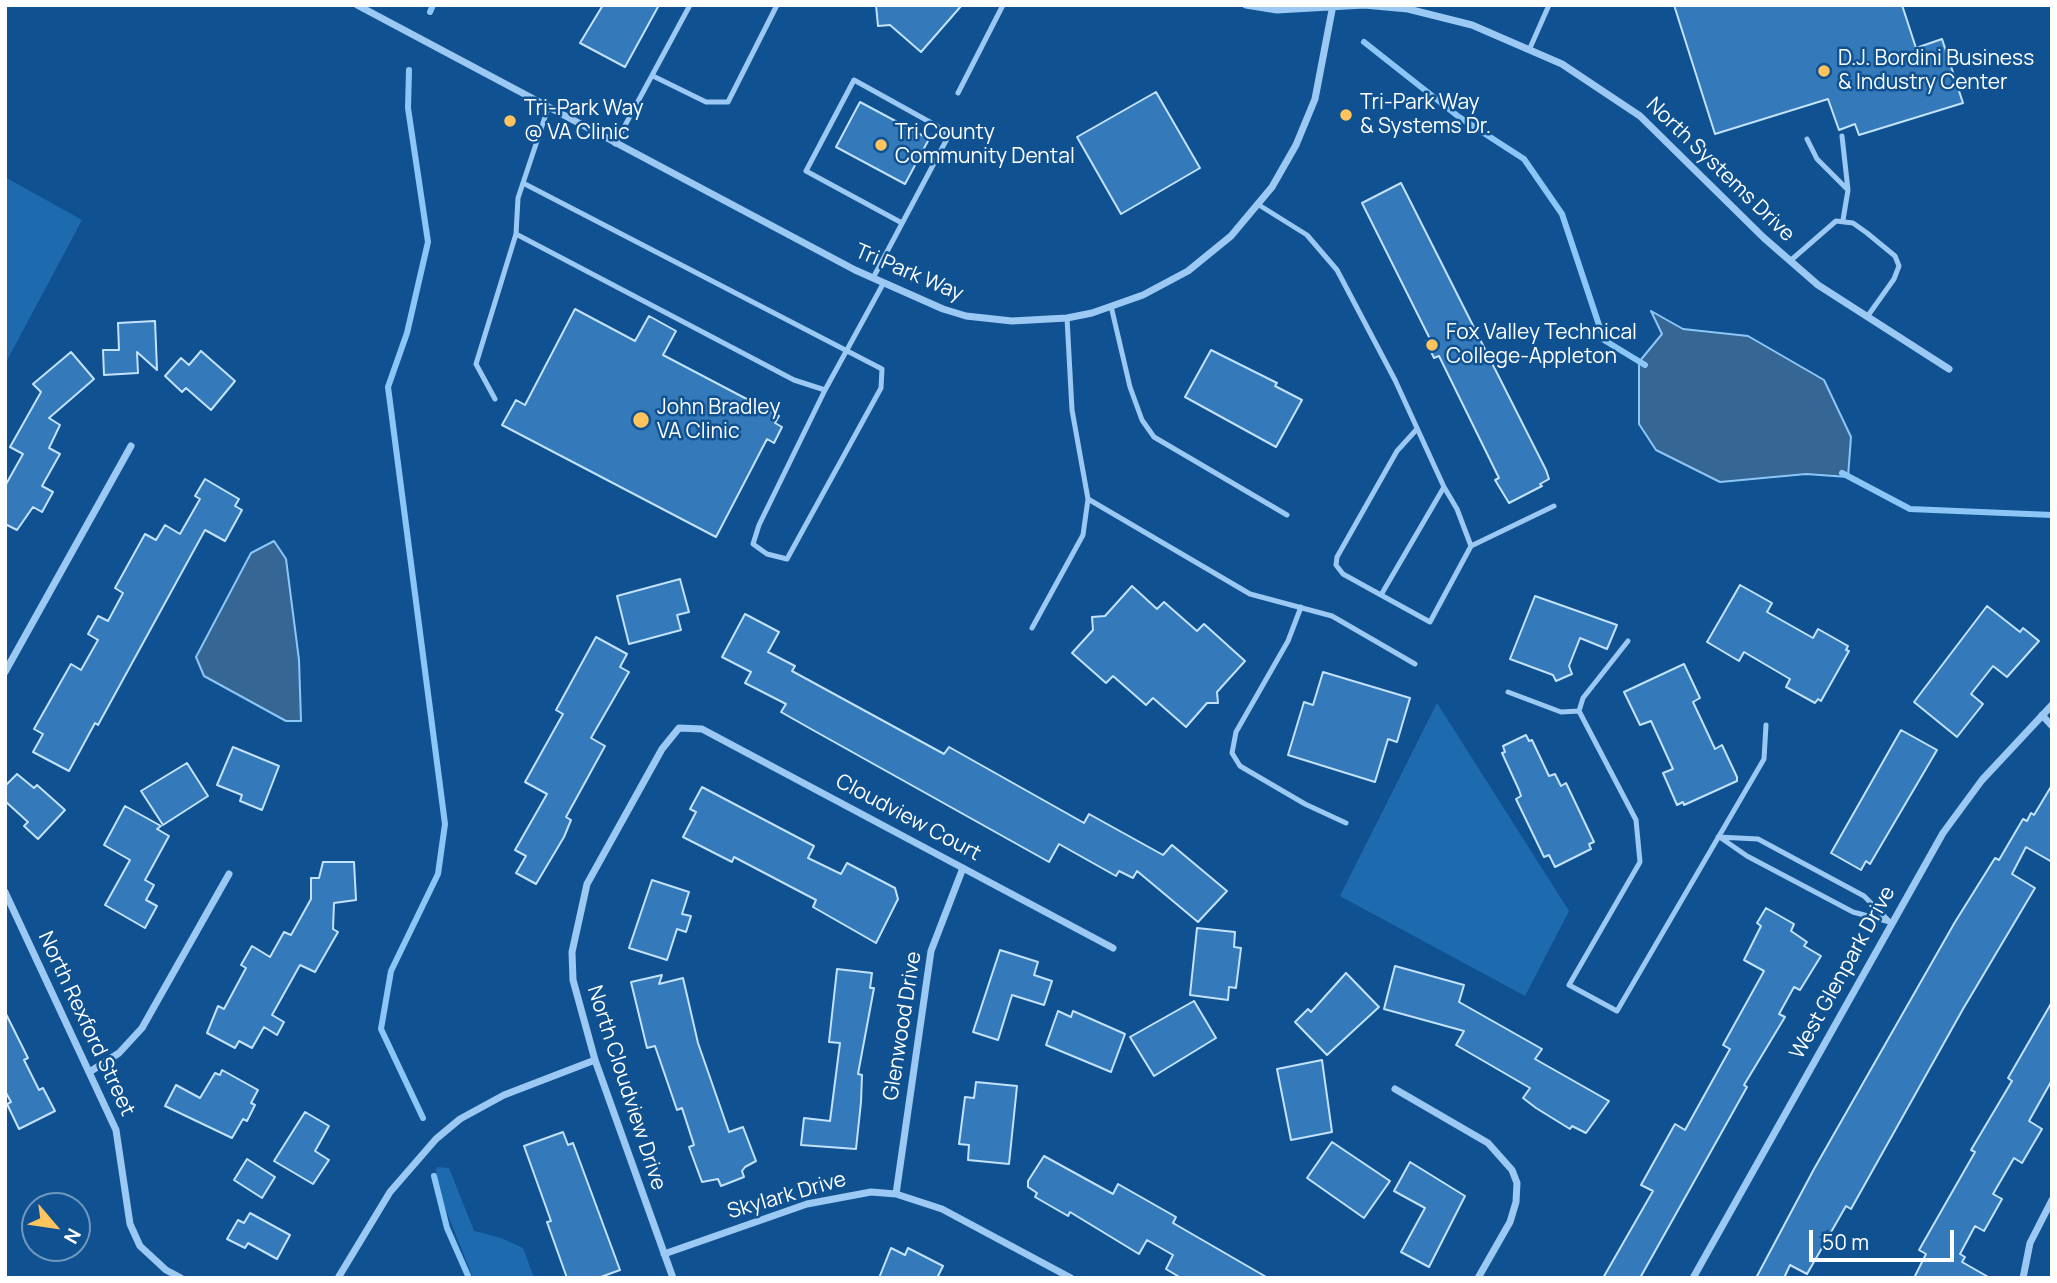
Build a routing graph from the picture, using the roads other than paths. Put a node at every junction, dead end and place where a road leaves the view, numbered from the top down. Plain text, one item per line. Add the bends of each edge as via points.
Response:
1 (356, 5) edge
2 (690, 5) edge
3 (777, 5) edge
4 (1003, 5) edge
5 (1246, 5) edge
6 (1549, 5) edge
7 (1333, 6) edge
8 (1530, 48) junction
9 (653, 76) junction
10 (958, 93) dead end
11 (548, 108) junction
12 (1842, 136) dead end
13 (1807, 139) dead end
14 (615, 144) junction
15 (523, 183) junction
16 (1848, 190) junction
17 (1259, 205) junction
18 (1843, 220) junction
19 (902, 223) junction
20 (516, 234) junction
21 (1790, 261) junction
22 (873, 278) junction
23 (883, 284) junction
24 (1111, 306) junction
25 (1067, 318) junction
26 (1866, 318) junction
27 (849, 350) junction
28 (1949, 369) dead end
29 (825, 390) junction
30 (495, 398) dead end
31 (1417, 429) junction
32 (131, 446) dead end
33 (1444, 487) junction
34 (1088, 499) junction
35 (1554, 506) dead end
36 (1287, 515) dead end
37 (1471, 546) junction
38 (1381, 595) junction
39 (1301, 607) junction
40 (1031, 628) dead end
41 (1628, 641) dead end
42 (1415, 664) dead end
43 (5, 672) edge
44 (1508, 692) dead end
45 (2052, 705) edge
46 (1579, 711) junction
47 (2042, 715) junction
48 (1766, 725) dead end
49 (2052, 726) edge
50 (684, 727) joint
51 (1346, 823) dead end
52 (1718, 837) junction
53 (963, 868) junction
54 (229, 874) dead end
55 (5, 892) edge
56 (1891, 923) junction
57 (1113, 948) dead end
58 (595, 1060) junction
59 (90, 1071) junction
60 (1395, 1089) dead end
61 (896, 1194) junction
62 (2052, 1200) edge
63 (664, 1254) junction
64 (180, 1278) edge
65 (338, 1278) edge
66 (673, 1278) edge
67 (1071, 1278) edge
68 (1478, 1278) edge
69 (1693, 1278) edge
70 (2023, 1278) edge

1 - 11 street, Tri Park Way
2 - 9 lane
3 - 9 lane via 728,102 706,102
4 - 10 lane
5 - 7 street, North Systems Drive via 1277,10
6 - 8 lane
7 - 8 street, North Systems Drive via 1364,5 1443,16
7 - 17 street, Tri Park Way via 1315,99 1296,145
8 - 21 street, North Systems Drive via 1584,77 1640,116
9 - 14 lane
11 - 14 street, Tri Park Way
11 - 15 lane
12 - 16 lane
13 - 16 lane via 1817,159
14 - 22 street, Tri Park Way
15 - 20 lane
15 - 27 lane
16 - 18 lane
17 - 24 street, Tri Park Way via 1231,236 1188,271
17 - 31 lane via 1307,235 1337,270
18 - 21 lane
18 - 26 lane via 1895,256 1899,266
19 - 19 lane via 948,137 937,126 854,80 806,171
19 - 22 lane
20 - 29 lane via 794,380
20 - 30 lane via 477,364
21 - 26 street, North Systems Drive
22 - 23 street, Tri Park Way
23 - 25 street, Tri Park Way via 966,316 1012,321
23 - 27 lane
24 - 25 street, Tri Park Way
24 - 36 lane via 1130,387 1154,437
25 - 34 lane via 1072,411
26 - 28 street, North Systems Drive
27 - 29 lane
27 - 29 lane via 882,369 881,388 787,559 767,554 753,544 759,525
31 - 33 lane
31 - 38 lane via 1397,450 1337,557 1336,565 1343,574
32 - 43 street
33 - 37 lane
33 - 38 lane
34 - 39 lane via 1250,593
34 - 40 lane via 1083,535
35 - 37 lane
37 - 38 lane via 1430,622
39 - 42 lane via 1332,616
39 - 51 lane via 1288,640 1236,732 1232,753 1240,766 1259,778
41 - 46 lane via 1583,698
44 - 46 lane via 1561,712
45 - 47 street, West Glenpark Drive
46 - 52 lane via 1636,820 1640,862 1569,985 1617,1011
47 - 49 street
47 - 56 street, West Glenpark Drive via 1962,805
48 - 52 lane via 1764,759
50 - 53 street, Cloudview Court via 702,729
50 - 58 street, North Cloudview Drive via 662,748 598,861 580,904 572,952 573,980
52 - 56 lane via 1853,912
52 - 56 lane via 1758,839 1864,895
53 - 57 street, Cloudview Court
53 - 61 street, Glenwood Drive via 931,951
54 - 59 street via 142,1028 120,1053
55 - 59 street, North Rexford Street
56 - 69 street, West Glenpark Drive
58 - 63 street, North Cloudview Drive
58 - 65 street via 504,1094 436,1139 390,1192
59 - 64 street, North Rexford Street via 116,1130 130,1224 140,1246
60 - 68 street via 1488,1143 1512,1170 1517,1192 1510,1222
61 - 63 street, Skylark Drive via 831,1197
61 - 67 street, Skylark Drive via 975,1224
62 - 70 street via 2030,1242
63 - 66 street, North Cloudview Drive

